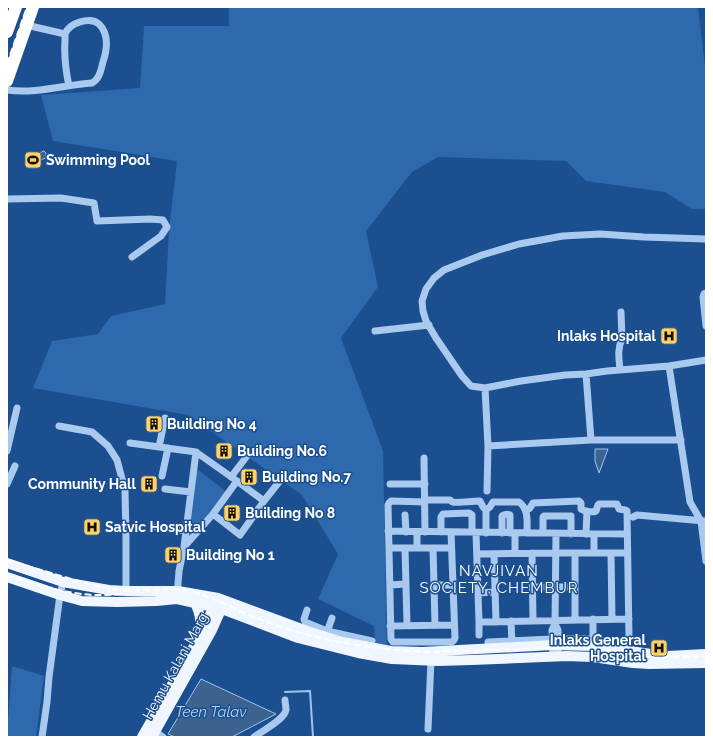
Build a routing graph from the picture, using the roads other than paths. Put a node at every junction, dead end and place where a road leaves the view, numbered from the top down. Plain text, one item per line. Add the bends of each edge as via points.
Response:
1 (33, 7) edge
2 (13, 10) edge
3 (26, 25) junction
4 (7, 32) edge
5 (65, 34) junction
6 (7, 81) edge
7 (69, 86) junction
8 (7, 90) edge
9 (7, 199) edge
10 (706, 239) edge
11 (132, 257) dead end
12 (706, 294) edge
13 (621, 312) dead end
14 (429, 325) junction
15 (706, 326) edge
16 (375, 331) dead end
17 (706, 360) edge
18 (669, 366) junction
19 (620, 370) junction
20 (586, 374) junction
21 (485, 388) junction
22 (17, 408) dead end
23 (165, 418) dead end
24 (10, 426) edge
25 (59, 426) dead end
26 (591, 440) junction
27 (681, 440) junction
28 (130, 443) dead end
29 (488, 446) junction
30 (159, 447) junction
31 (168, 448) junction
32 (7, 449) edge
33 (196, 452) junction
34 (247, 456) dead end
35 (424, 458) dead end
36 (15, 466) dead end
37 (162, 476) dead end
38 (234, 479) junction
39 (279, 482) dead end
40 (7, 484) edge
41 (390, 484) dead end
42 (425, 484) junction
43 (165, 489) dead end
44 (487, 491) dead end
45 (191, 492) junction
46 (264, 501) junction
47 (425, 501) junction
48 (457, 503) junction
49 (486, 510) junction
50 (527, 510) junction
51 (587, 511) junction
52 (213, 514) junction
53 (457, 514) junction
54 (405, 515) dead end
55 (633, 516) dead end
56 (704, 521) edge
57 (156, 527) dead end
58 (186, 531) junction
59 (388, 532) junction
60 (406, 532) junction
61 (417, 532) junction
62 (426, 532) junction
63 (441, 532) junction
64 (451, 532) junction
65 (474, 533) junction
66 (486, 533) junction
67 (502, 533) junction
68 (513, 533) junction
69 (527, 533) junction
70 (543, 533) junction
71 (556, 534) junction
72 (571, 534) junction
73 (586, 534) junction
74 (594, 534) junction
75 (627, 534) junction
76 (184, 547) junction
77 (389, 548) junction
78 (405, 548) junction
79 (417, 548) junction
80 (433, 548) junction
81 (452, 548) junction
82 (515, 553) junction
83 (532, 553) junction
84 (556, 553) junction
85 (575, 553) junction
86 (594, 553) junction
87 (611, 553) junction
88 (627, 553) junction
89 (477, 554) junction
90 (494, 554) junction
91 (706, 561) edge
92 (7, 562) edge
93 (24, 568) junction
94 (7, 576) edge
95 (20, 581) junction
96 (63, 582) junction
97 (406, 584) junction
98 (390, 585) junction
99 (434, 585) junction
100 (453, 585) junction
101 (533, 587) junction
102 (555, 587) junction
103 (575, 587) junction
104 (109, 590) junction
105 (126, 591) junction
106 (495, 592) junction
107 (478, 593) junction
108 (60, 595) junction
109 (177, 595) junction
110 (156, 596) junction
111 (110, 602) junction
112 (195, 603) junction
113 (220, 604) junction
114 (307, 610) dead end
115 (332, 618) dead end
116 (593, 619) junction
117 (612, 619) junction
118 (629, 619) junction
119 (575, 620) junction
120 (510, 621) junction
121 (533, 621) junction
122 (478, 622) junction
123 (496, 622) junction
124 (555, 622) junction
125 (435, 625) junction
126 (454, 625) junction
127 (390, 626) junction
128 (407, 626) junction
129 (200, 635) junction
130 (479, 635) dead end
131 (326, 637) junction
132 (556, 642) junction
133 (593, 643) junction
134 (512, 644) junction
135 (485, 645) junction
136 (422, 647) junction
137 (381, 653) junction
138 (706, 654) edge
139 (460, 655) junction
140 (555, 657) junction
141 (651, 659) junction
142 (431, 660) junction
143 (483, 660) junction
144 (706, 663) edge
145 (285, 700) dead end
146 (428, 729) dead end
147 (155, 733) edge
148 (42, 737) edge
149 (142, 737) edge
150 (254, 737) edge

1 - 3 highway
2 - 4 highway
3 - 5 street
3 - 6 highway
5 - 7 street
5 - 7 street via 73,24 82,21 96,22 104,31 106,43 96,81
7 - 8 street via 37,91
9 - 11 street via 61,198 94,203 97,221 163,220 167,227 161,236
10 - 14 street via 600,234 563,236 519,244 482,255 444,270 434,278 426,289 422,301
12 - 15 street via 703,297
13 - 19 street via 622,339 618,355
14 - 16 street
14 - 21 street via 462,376 471,386
17 - 18 street
18 - 19 street
18 - 27 street
19 - 20 street
20 - 21 street
20 - 26 street
21 - 29 street
22 - 24 street
23 - 30 street
24 - 32 street
25 - 105 street via 92,432 108,446 117,460 124,490
26 - 27 street
26 - 29 street
27 - 56 street via 690,502
28 - 30 street
29 - 44 street
30 - 31 street
31 - 33 street
31 - 37 street
33 - 38 street
33 - 45 street
34 - 38 street
35 - 42 street
36 - 40 street
38 - 46 street
38 - 52 street
39 - 46 street
41 - 42 street
42 - 47 street
43 - 45 street
45 - 58 street
46 - 52 street via 240,535
47 - 48 street via 450,500
47 - 59 street via 391,501 388,506
47 - 62 street
48 - 49 street via 480,501
48 - 53 street
49 - 50 street via 493,502 520,502
49 - 66 street
50 - 51 street via 533,503 579,502 581,509
50 - 69 street
51 - 73 street
51 - 75 street via 595,511 599,504 617,504 619,509 627,511
52 - 76 street
53 - 63 street via 442,515
53 - 65 street via 471,514
54 - 60 street
55 - 56 street
56 - 91 street
57 - 58 street
58 - 76 street
59 - 60 street
59 - 77 street
60 - 61 street
61 - 62 street
61 - 79 street
62 - 63 street
63 - 64 street
64 - 65 street
64 - 81 street
65 - 66 street
65 - 89 street
66 - 67 street
67 - 68 street
67 - 68 street via 504,514 510,515
68 - 69 street
68 - 82 street
69 - 70 street
70 - 71 street
70 - 72 street via 544,516 571,516
71 - 72 street
71 - 84 street
72 - 73 street
73 - 74 street
74 - 75 street
74 - 86 street
75 - 88 street
76 - 109 street
77 - 78 street
77 - 98 street
78 - 79 street
78 - 97 street
79 - 80 street
80 - 81 street
80 - 99 street
81 - 100 street
82 - 83 street
82 - 90 street
83 - 84 street
83 - 101 street
84 - 85 street
84 - 102 street
85 - 86 street
85 - 103 street
86 - 87 street
87 - 88 street
87 - 117 street
88 - 118 street
89 - 90 street
89 - 107 street
90 - 106 street
92 - 93 main road
93 - 95 street
93 - 96 main road
94 - 95 main road
95 - 108 main road
96 - 104 main road
96 - 108 street
97 - 98 street
97 - 128 street
98 - 127 street
99 - 100 street
99 - 125 street
100 - 126 street
101 - 102 street
101 - 121 street
102 - 103 street
102 - 124 street
103 - 119 street
104 - 105 main road
104 - 111 main road
105 - 110 main road
106 - 107 street
106 - 123 street
107 - 122 street
108 - 111 main road via 82,601
108 - 148 street
109 - 110 main road
109 - 112 main road
109 - 113 main road
110 - 111 main road
112 - 113 main road
112 - 129 main road via 201,621
113 - 129 main road
113 - 131 main road via 300,633
113 - 147 main road, Hemu Kalani Marg via 212,630
114 - 131 street via 305,622
115 - 131 street
116 - 117 street
116 - 119 street
116 - 133 street
117 - 118 street
118 - 133 street via 628,643
119 - 124 street
120 - 121 street
120 - 123 street
120 - 134 street
121 - 124 street
122 - 123 street
122 - 130 street
124 - 132 street via 558,630
125 - 126 street
125 - 128 street
126 - 136 street via 455,638 452,642
127 - 128 street
127 - 136 street via 390,639 393,642
129 - 147 main road
131 - 137 main road via 342,642 364,643
132 - 133 main road
132 - 134 main road
132 - 140 street
133 - 141 main road
134 - 135 main road
135 - 139 main road
135 - 143 main road
136 - 137 main road
136 - 139 main road
137 - 142 main road via 392,659
138 - 141 main road
139 - 142 main road
139 - 143 main road
140 - 141 main road via 633,663
140 - 143 main road
141 - 144 main road
142 - 146 street
145 - 150 street via 286,710 283,715
147 - 149 main road

